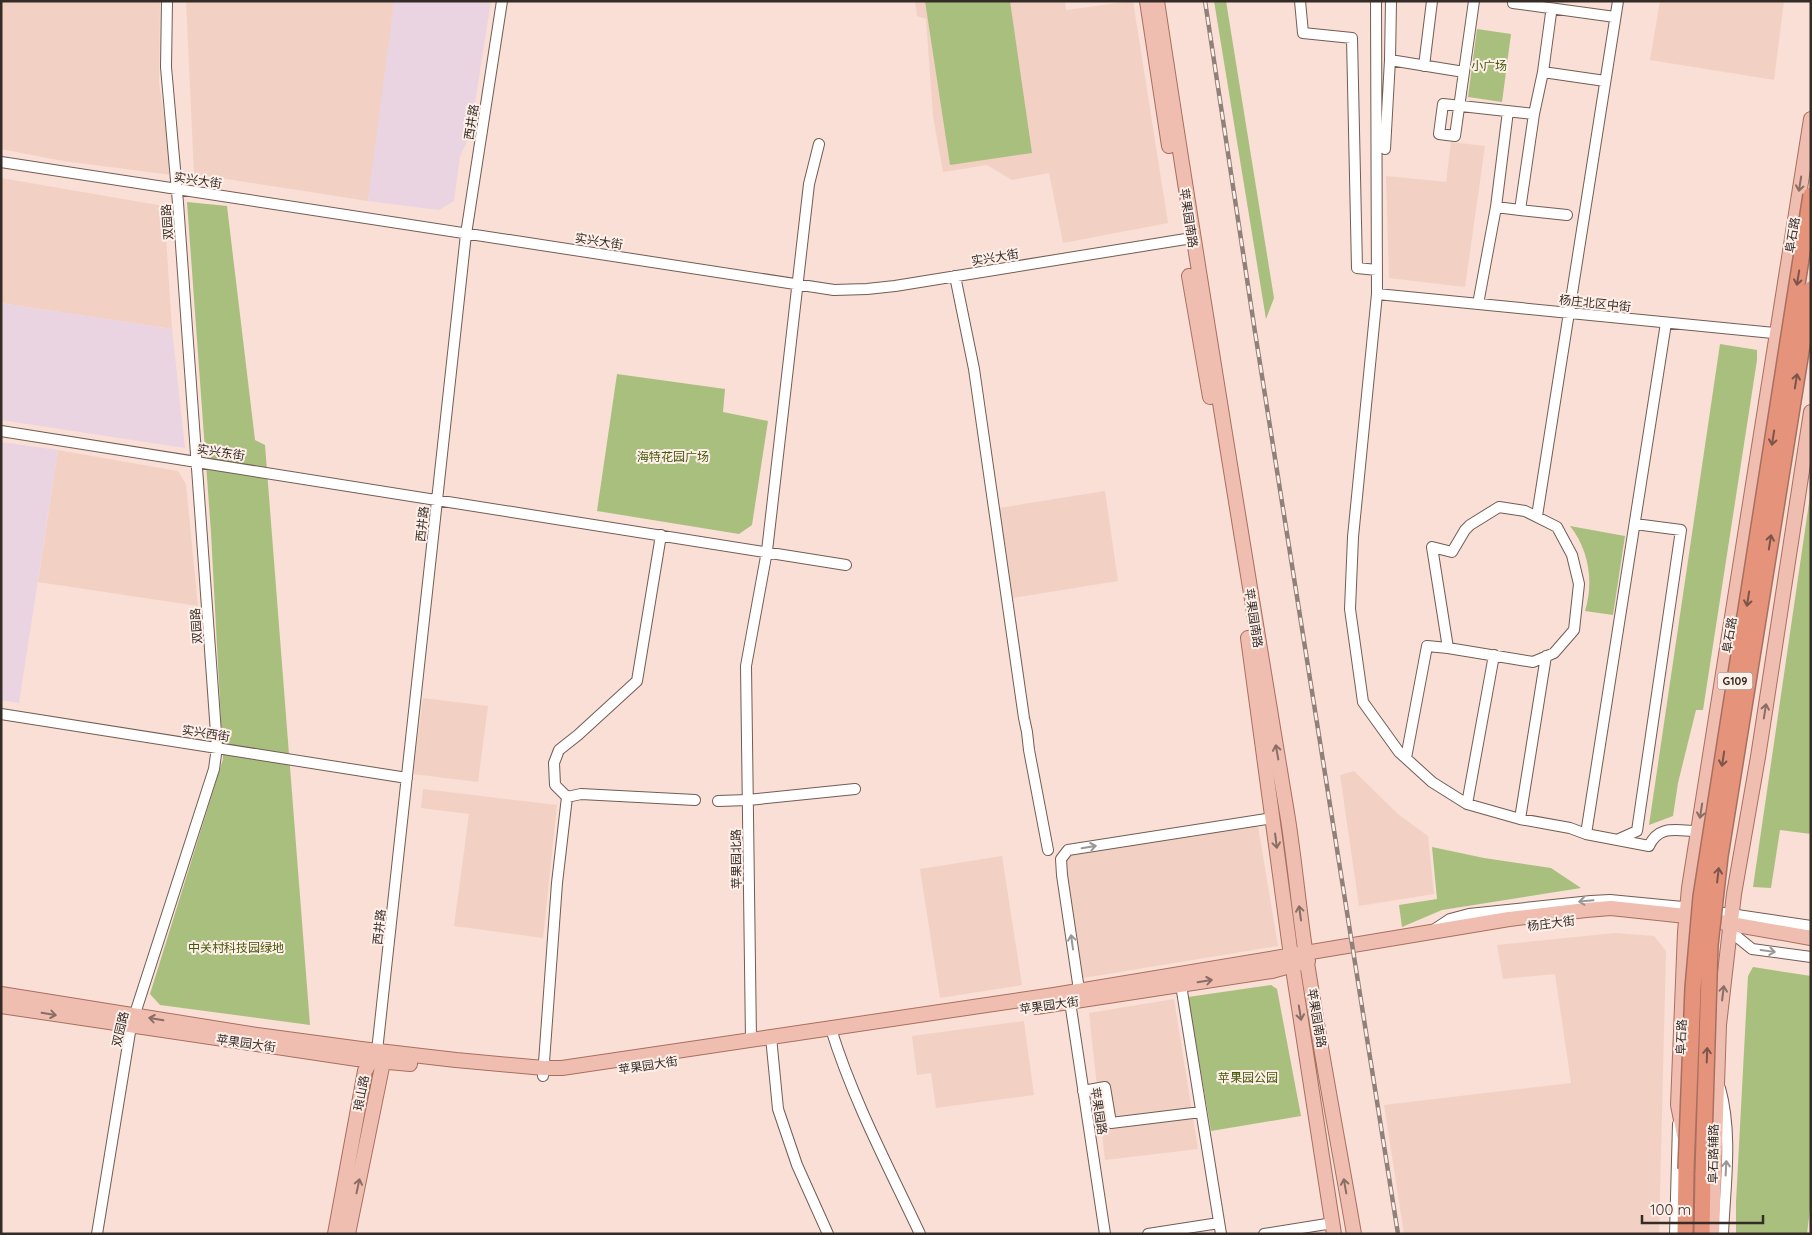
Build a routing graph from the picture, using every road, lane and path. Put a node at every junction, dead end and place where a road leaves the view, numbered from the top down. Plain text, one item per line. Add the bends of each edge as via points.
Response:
1 (167, 1) edge
2 (502, 1) edge
3 (1147, 1) edge
4 (1157, 1) edge
5 (1300, 1) edge
6 (1376, 1) edge
7 (1391, 1) edge
8 (1432, 1) edge
9 (1474, 1) edge
10 (1513, 1) edge
11 (1618, 1) edge
12 (1571, 6) edge
13 (1551, 13) dead end
14 (1615, 17) junction
15 (1390, 60) junction
16 (1424, 66) junction
17 (1464, 72) junction
18 (1543, 72) junction
19 (1605, 81) junction
20 (1508, 111) junction
21 (1534, 114) junction
22 (1811, 118) edge
23 (819, 144) dead end
24 (1385, 149) dead end
25 (1, 162) edge
26 (177, 189) junction
27 (1811, 195) edge
28 (1496, 207) junction
29 (1520, 210) junction
30 (1567, 215) dead end
31 (466, 234) junction
32 (1188, 238) junction
33 (1377, 270) junction
34 (955, 276) junction
35 (798, 284) junction
36 (1811, 289) edge
37 (1377, 294) junction
38 (1478, 304) junction
39 (1569, 313) junction
40 (1666, 322) junction
41 (1776, 334) junction
42 (1811, 336) edge
43 (1811, 412) edge
44 (1, 431) edge
45 (196, 461) junction
46 (437, 499) junction
47 (1537, 516) junction
48 (1635, 524) junction
49 (661, 535) junction
50 (767, 551) junction
51 (846, 565) dead end
52 (1448, 648) junction
53 (1494, 655) junction
54 (1546, 656) junction
55 (1, 714) edge
56 (217, 747) junction
57 (1406, 758) junction
58 (407, 778) junction
59 (855, 789) dead end
60 (567, 797) junction
61 (695, 800) dead end
62 (748, 800) junction
63 (718, 801) dead end
64 (1467, 804) junction
65 (1273, 818) junction
66 (1520, 819) junction
67 (1698, 831) junction
68 (1586, 834) junction
69 (1618, 840) junction
70 (1695, 847) junction
71 (1048, 850) dead end
72 (1740, 853) junction
73 (1686, 916) junction
74 (1731, 924) junction
75 (1811, 926) edge
76 (1811, 938) edge
77 (1811, 946) edge
78 (1306, 957) junction
79 (1811, 957) edge
80 (1292, 961) junction
81 (1181, 985) junction
82 (1, 994) edge
83 (1072, 995) junction
84 (1, 1006) edge
85 (133, 1021) junction
86 (832, 1032) junction
87 (751, 1040) junction
88 (771, 1041) junction
89 (377, 1058) junction
90 (544, 1072) junction
91 (1717, 1076) junction
92 (1083, 1091) junction
93 (1678, 1105) junction
94 (1201, 1112) junction
95 (1220, 1228) edge
96 (1334, 1228) edge
97 (97, 1234) edge
98 (334, 1234) edge
99 (348, 1234) edge
100 (828, 1234) edge
101 (920, 1234) edge
102 (1105, 1234) edge
103 (1148, 1234) edge
104 (1264, 1234) edge
105 (1354, 1234) edge
106 (1675, 1234) edge
107 (1685, 1234) edge
108 (1689, 1234) edge
109 (1702, 1234) edge
110 (1712, 1234) edge
111 (1723, 1234) edge

1 - 26 street, 双园路 via 166,67
2 - 31 street, 西井路
3 - 32 main road, 苹果园南路
4 - 32 main road, 苹果园南路
5 - 33 street via 1303,33 1352,38 1357,268
6 - 33 street
7 - 15 street
8 - 16 street
9 - 17 street
10 - 12 street
11 - 14 street
12 - 14 street
13 - 18 street
14 - 19 street
15 - 16 street
15 - 24 street
16 - 17 street
17 - 20 street via 1459,106
18 - 19 street
18 - 21 street
19 - 39 street
20 - 21 street
20 - 28 street
21 - 29 street
22 -> 41 main road, 阜石路
23 - 35 street, 苹果园北路 via 810,184
25 - 26 street, 实兴大街
26 - 31 street, 实兴大街
26 - 45 street, 双园路
27 -> 107 highway, 阜石路 / G109, bridge via 1701,898 1694,988
28 - 29 street
28 - 38 street
29 - 30 street
31 - 35 street, 实兴大街
31 - 46 street, 西井路
32 - 34 street, 实兴大街
32 - 65 main road, 苹果园南路
78 -> 32 main road, 苹果园南路 via 1214,360
33 - 37 street
34 - 35 street, 实兴大街 via 867,289 834,290
34 - 71 street via 974,369 1024,718
35 - 50 street, 苹果园北路
109 -> 36 highway, 阜石路 / G109, bridge via 1710,945 1720,856
37 - 38 street, 杨庄北区中街
37 - 57 street via 1353,536 1350,609 1363,702
38 - 39 street, 杨庄北区中街
39 - 40 street, 杨庄北区中街
39 - 47 street
40 - 41 street, 杨庄北区中街
40 - 48 street
41 - 42 street, 杨庄北区中街
41 -> 67 main road, 阜石路
72 -> 43 main road via 1758,757
44 - 45 street, 实兴东街
45 - 46 street, 实兴东街
45 - 56 street, 双园路
46 - 49 street, 实兴东街
46 - 58 street, 西井路
47 - 52 street via 1499,507 1470,525 1452,552 1432,547
47 - 54 street via 1557,527 1572,555 1579,584 1574,630 1554,653
48 - 68 street
48 - 69 street via 1681,530 1637,831
49 - 50 street, 实兴东街
49 - 60 street via 636,681 559,750 554,763 555,785
50 - 51 street, 实兴东街
50 - 62 street, 苹果园北路 via 748,649
52 - 53 street
52 - 57 street via 1427,646
53 - 54 street via 1533,662
53 - 64 street
54 - 66 street
55 - 56 street, 实兴西街
56 - 58 street, 实兴西街
56 - 85 street, 双园路 via 214,769
57 - 64 street via 1432,782
58 - 89 street, 西井路
59 - 62 street
60 - 61 street via 581,794
60 - 90 street via 557,883
62 - 63 street
62 - 87 street, 苹果园北路
64 - 66 street
65 -> 80 main road, 苹果园南路
83 -> 65 street, 苹果园路 via 1061,859 1068,850
66 - 68 street
67 - 69 street via 1663,830 1653,836 1649,846
67 - 70 main road, 阜石路
68 - 69 street
70 - 72 street
70 - 73 main road, 阜石路
72 - 74 main road
73 - 74 main road, 杨庄大街
73 - 78 main road, 杨庄大街 via 1581,919
73 -> 78 main road, 杨庄大街 via 1611,908 1510,919
73 - 93 main road, 阜石路
74 - 75 street, 杨庄大街
74 - 76 main road
74 - 77 main road, 杨庄大街
74 -> 79 street via 1752,949
91 -> 74 main road via 1719,1025
78 - 80 main road, 杨庄大街
105 -> 78 main road, 苹果园南路
81 -> 80 main road, 苹果园大街 via 1272,971
80 - 83 main road, 苹果园大街
80 -> 96 main road, 苹果园南路
81 - 83 main road, 苹果园大街
81 - 94 street
82 - 85 main road, 苹果园大街
83 - 86 main road, 苹果园大街
83 - 92 street, 苹果园路
84 -> 85 main road, 苹果园大街
85 - 89 main road, 苹果园大街
85 - 97 street, 双园路
86 - 88 main road, 苹果园大街
86 - 101 street via 855,1094
87 - 88 main road, 苹果园大街
87 - 90 main road, 苹果园大街
88 - 90 main road, 苹果园大街 via 607,1071
88 - 100 street via 778,1109 797,1165
89 - 90 main road, 苹果园大街
89 - 98 main road, 琅山路 via 365,1071
99 -> 89 main road, 琅山路
91 - 110 main road
111 -> 91 street, 阜石路辅路 via 1725,1106
92 - 94 street via 1105,1087 1111,1123
92 - 102 street, 苹果园路
93 - 106 street
93 - 108 main road, 阜石路 via 1691,1178
94 - 95 street
95 - 103 street
96 - 104 street

